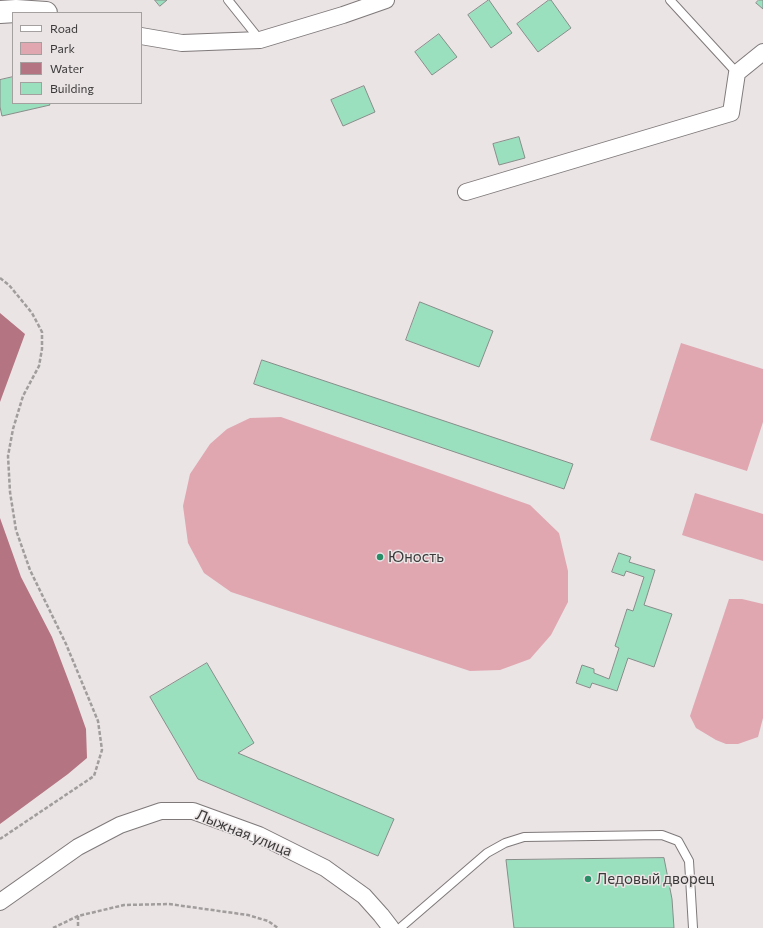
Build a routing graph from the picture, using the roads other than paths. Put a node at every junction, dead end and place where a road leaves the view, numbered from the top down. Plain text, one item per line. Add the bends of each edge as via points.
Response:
1 (48, 0) edge
2 (228, 0) edge
3 (386, 0) edge
4 (670, 0) edge
5 (0, 12) edge
6 (32, 12) edge
7 (47, 12) edge
8 (142, 36) edge
9 (260, 40) junction
10 (763, 52) edge
11 (737, 73) junction
12 (466, 192) dead end
13 (0, 902) edge
14 (391, 928) edge
15 (400, 928) edge
16 (693, 928) edge

1 - 7 street
2 - 9 lane
3 - 9 street
4 - 11 lane
5 - 6 street
8 - 9 street via 182,43
10 - 11 street
11 - 12 street via 731,113
13 - 14 street, Лыжная улица via 78,847 120,825 161,811 194,811 259,836 325,868 364,896
15 - 16 lane via 487,853 505,843 524,837 662,835 678,841 689,861

